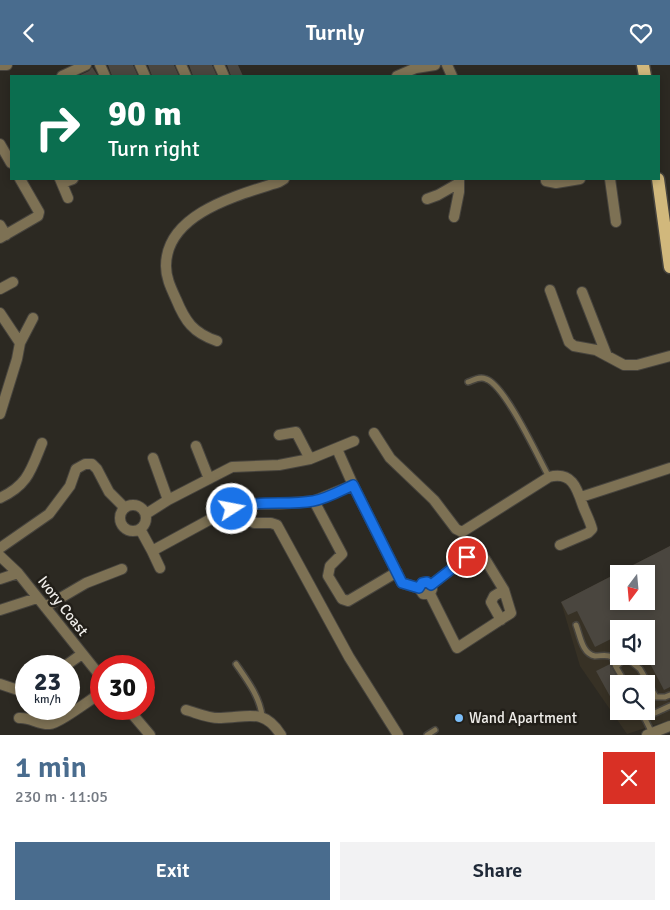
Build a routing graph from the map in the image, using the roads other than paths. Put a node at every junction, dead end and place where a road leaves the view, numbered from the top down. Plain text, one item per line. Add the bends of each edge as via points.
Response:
1 (0, 65) edge
2 (8, 65) edge
3 (86, 65) edge
4 (435, 65) edge
5 (64, 75) edge
6 (399, 75) edge
7 (0, 144) edge
8 (10, 161) edge
9 (21, 180) edge
10 (282, 180) edge
11 (574, 180) edge
12 (610, 180) edge
13 (658, 180) edge
14 (61, 181) edge
15 (460, 181) edge
16 (546, 181) dead end
17 (68, 198) dead end
18 (427, 199) dead end
19 (454, 217) dead end
20 (616, 222) dead end
21 (0, 225) edge
22 (3, 237) edge
23 (670, 267) edge
24 (13, 282) dead end
25 (0, 289) edge
26 (550, 289) dead end
27 (582, 292) dead end
28 (0, 313) edge
29 (33, 318) dead end
30 (217, 341) dead end
31 (20, 343) junction
32 (607, 356) junction
33 (670, 357) edge
34 (468, 382) dead end
35 (0, 414) edge
36 (374, 433) dead end
37 (280, 435) dead end
38 (354, 441) dead end
39 (42, 443) dead end
40 (196, 446) dead end
41 (337, 449) junction
42 (154, 458) dead end
43 (310, 459) junction
44 (670, 468) edge
45 (549, 477) junction
46 (209, 479) junction
47 (353, 485) junction
48 (581, 497) junction
49 (0, 499) edge
50 (168, 500) junction
51 (314, 501) junction
52 (125, 508) junction
53 (146, 514) junction
54 (254, 523) dead end
55 (140, 529) junction
56 (560, 545) dead end
57 (0, 548) edge
58 (152, 551) junction
59 (0, 556) edge
60 (122, 569) dead end
61 (160, 569) dead end
62 (397, 572) junction
63 (18, 573) junction
64 (0, 579) edge
65 (430, 589) junction
66 (504, 590) junction
67 (37, 598) junction
68 (45, 607) junction
69 (0, 610) edge
70 (501, 620) junction
71 (576, 625) dead end
72 (82, 654) joint
73 (90, 664) edge
74 (236, 664) dead end
75 (616, 667) junction
76 (621, 675) edge
77 (0, 684) edge
78 (15, 689) edge
79 (667, 696) edge
80 (670, 702) edge
81 (670, 706) edge
82 (186, 710) dead end
83 (655, 713) edge
84 (262, 716) junction
85 (32, 720) edge
86 (60, 720) edge
87 (137, 720) edge
88 (645, 720) edge
89 (670, 726) edge
90 (435, 730) dead end
91 (650, 734) edge
92 (150, 735) edge
93 (281, 735) edge
94 (398, 735) edge
95 (427, 735) edge

1 - 2 street
3 - 5 street
4 - 6 street
7 - 8 street
9 - 22 street via 40,212
10 - 30 street via 194,216 171,244 166,265 168,279 183,315 200,335
11 - 16 street
12 - 20 street
13 - 23 main road
14 - 17 street
15 - 18 street
15 - 19 street
21 - 22 street
24 - 25 street
26 - 32 street via 569,341 574,346 596,350
27 - 32 street
28 - 31 street
29 - 31 street
31 - 35 street
32 - 33 street via 624,365
34 - 45 lane via 489,379 497,387
36 - 45 street via 390,458 462,532
37 - 43 street via 296,432
38 - 41 street
39 - 49 street via 29,475 14,492
40 - 46 street
41 - 43 street
41 - 47 street
42 - 50 street
43 - 46 street via 279,465 232,467
44 - 48 street
45 - 48 street via 559,474 566,477
46 - 50 street
47 - 51 street
47 - 62 street
48 - 56 street via 592,529
50 - 53 street
51 - 58 street via 244,505 220,514
51 - 62 street via 342,554 330,566 328,576 342,599 348,601
52 - 53 street via 137,506
52 - 55 street via 121,519 124,527 132,531
52 - 57 street via 109,492 97,469 92,464 85,464 76,469 70,486 49,514
53 - 55 street
54 - 94 street via 277,525 348,657
55 - 58 street
58 - 61 street
59 - 63 street, Ivory Coast
60 - 68 street via 86,583
62 - 65 street via 402,583 419,588 422,594
63 - 64 street
63 - 67 street, Ivory Coast
65 - 66 street via 467,557 485,559
65 - 70 street via 457,648
66 - 70 street via 512,613
66 - 70 street via 491,602
67 - 68 street, Ivory Coast
67 - 69 street
68 - 72 street, Ivory Coast
71 - 75 lane via 585,650 596,656 612,657
72 - 73 street, Ivory Coast
74 - 84 lane via 252,687
75 - 76 lane
75 - 79 lane via 622,661 635,663 656,697
77 - 78 street
79 - 80 lane
81 - 83 lane
82 - 84 street via 221,718
84 - 93 street via 276,726
85 - 86 street via 50,725
87 - 92 street
88 - 91 lane
89 - 91 street
90 - 95 lane

